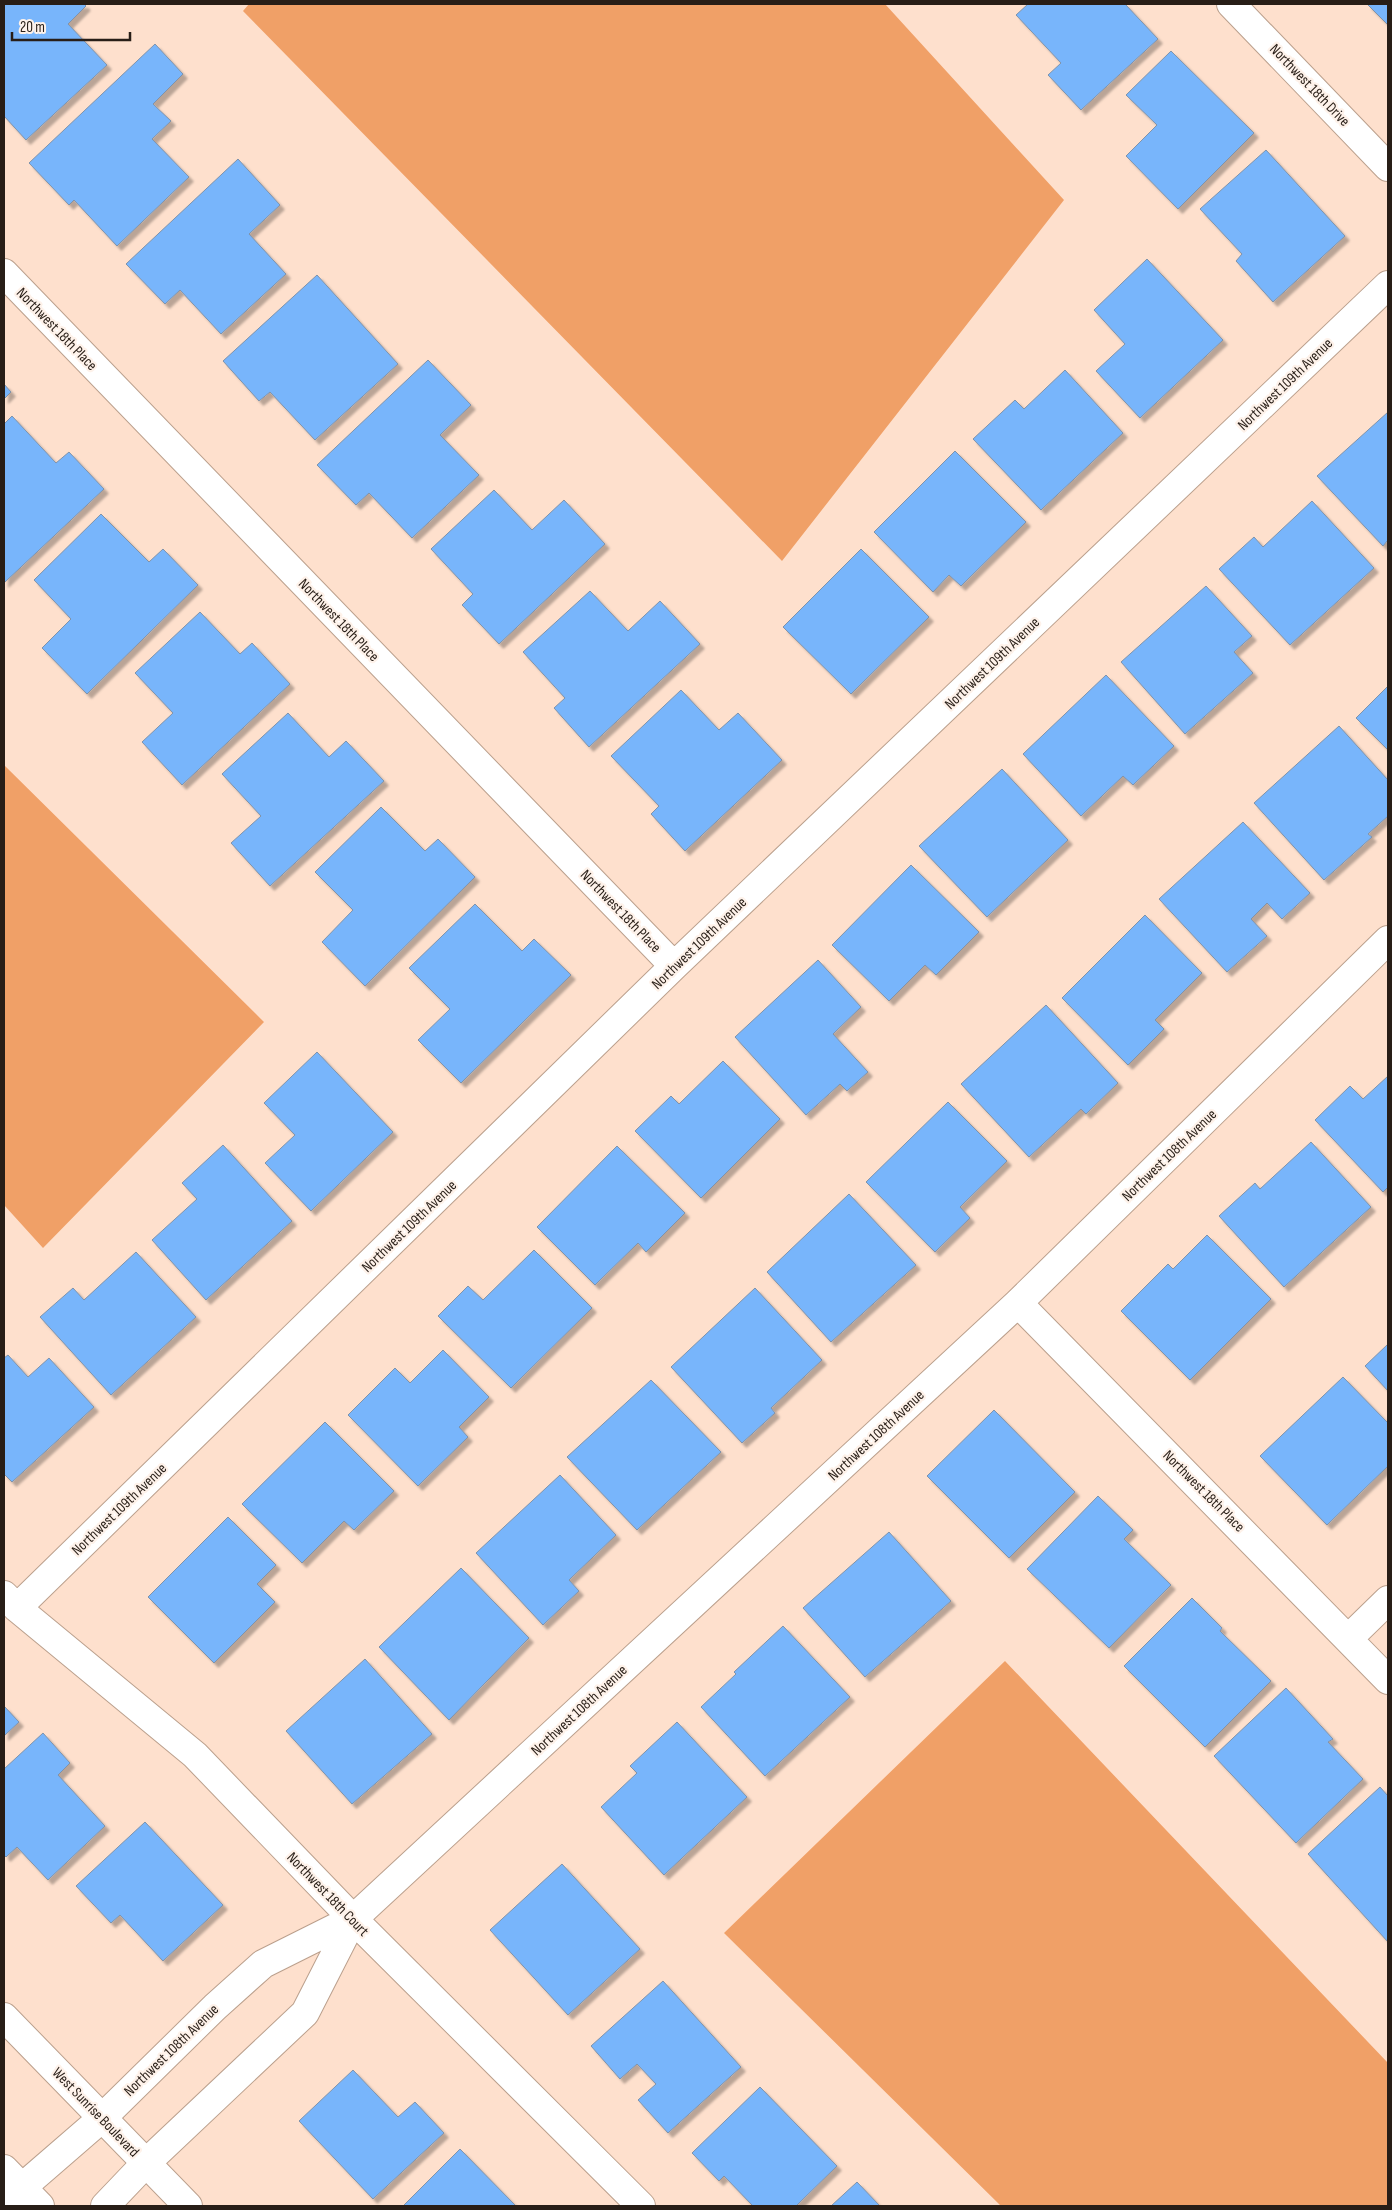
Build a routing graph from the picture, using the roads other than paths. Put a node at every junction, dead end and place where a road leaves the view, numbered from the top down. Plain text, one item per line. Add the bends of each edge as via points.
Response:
1 (1231, 4) edge
2 (1388, 166) edge
3 (4, 273) edge
4 (1388, 285) edge
5 (1388, 940) edge
6 (674, 966) junction
7 (1018, 1303) junction
8 (1388, 1600) edge
9 (10, 1602) edge
10 (1349, 1638) junction
11 (1388, 1680) edge
12 (353, 1919) junction
13 (4, 2017) edge
14 (101, 2119) junction
15 (146, 2163) junction
16 (9, 2186) edge
17 (40, 2206) edge
18 (105, 2206) edge
19 (188, 2206) edge
20 (641, 2206) edge

1 - 2 main road, Northwest 18th Drive
3 - 6 main road, Northwest 18th Place
4 - 6 main road, Northwest 109th Avenue
5 - 7 main road, Northwest 108th Avenue
6 - 9 main road, Northwest 109th Avenue
7 - 10 main road, Northwest 18th Place
7 - 12 main road, Northwest 108th Avenue
8 - 10 main road
9 - 12 main road, Northwest 18th Court via 195,1755
10 - 11 main road, Northwest 18th Place
12 - 14 main road, Northwest 108th Avenue via 263,1964 215,2006
12 - 15 main road, Northwest 108th Avenue via 305,2013
12 - 20 main road, Northwest 18th Court
13 - 14 main road, West Sunrise Boulevard
14 - 15 main road, West Sunrise Boulevard
14 - 16 main road, Northwest 108th Avenue
15 - 18 main road, Northwest 108th Avenue
15 - 19 main road, West Sunrise Boulevard
16 - 17 main road

